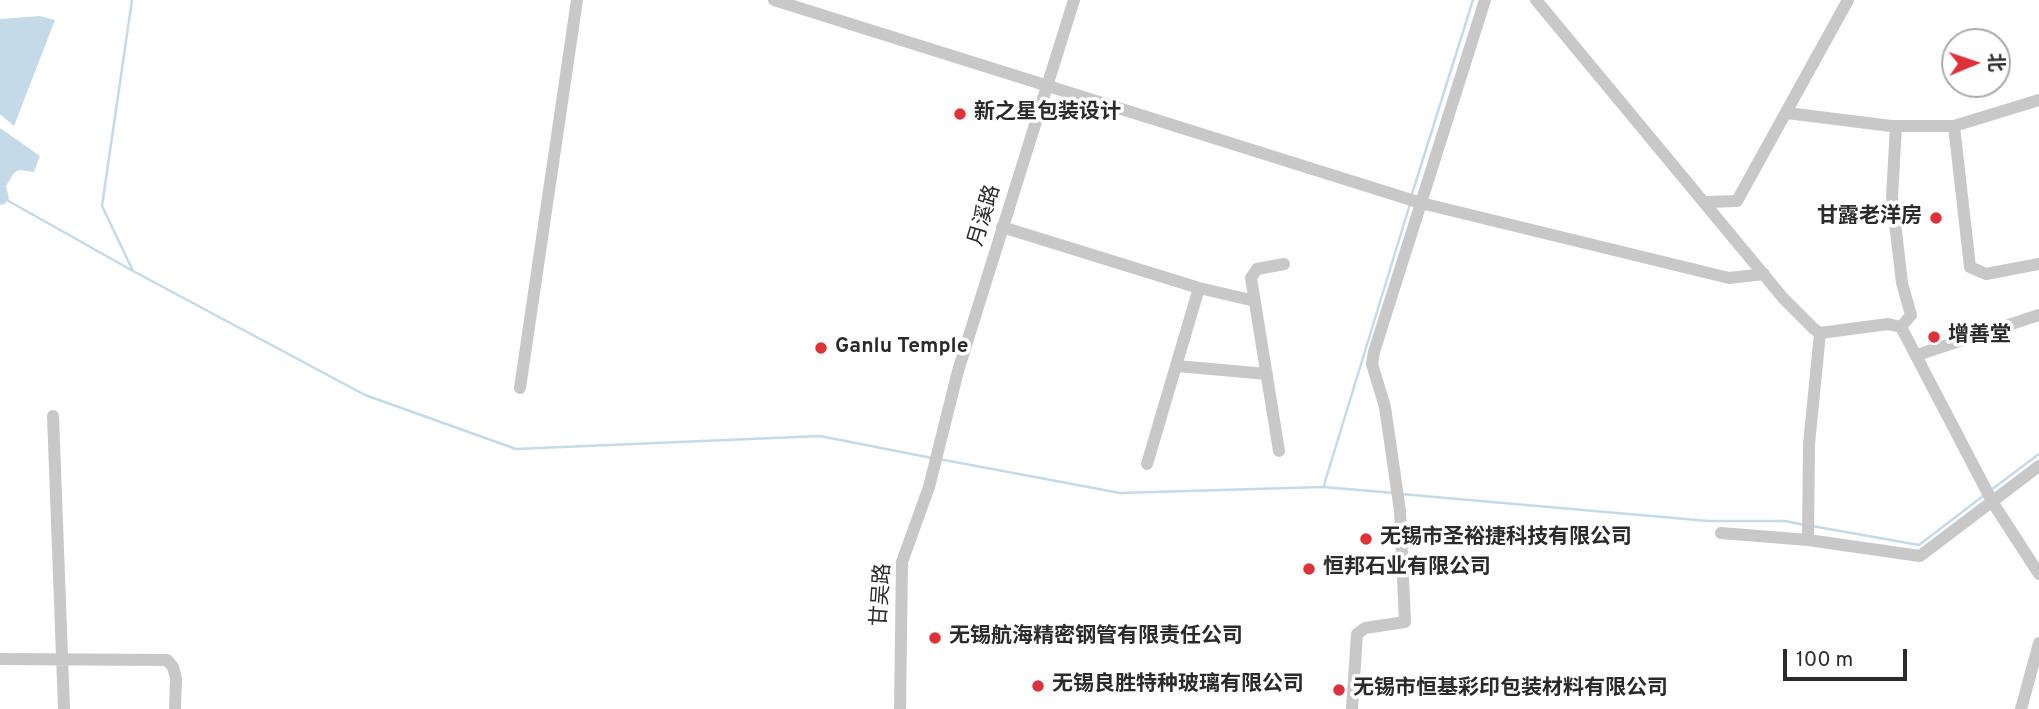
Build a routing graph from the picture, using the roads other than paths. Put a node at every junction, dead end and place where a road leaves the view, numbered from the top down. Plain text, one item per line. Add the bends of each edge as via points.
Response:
1 (577, 0) edge
2 (774, 0) edge
3 (1074, 0) edge
4 (1485, 0) edge
5 (1536, 0) edge
6 (1848, 0) edge
7 (1047, 85) junction
8 (2039, 100) edge
9 (1787, 113) junction
10 (1896, 126) junction
11 (1954, 126) junction
12 (1414, 201) junction
13 (1707, 202) junction
14 (1002, 227) junction
15 (1284, 264) dead end
16 (2039, 264) edge
17 (1763, 274) junction
18 (1199, 288) junction
19 (1255, 301) junction
20 (2039, 315) edge
21 (1900, 327) junction
22 (1820, 333) junction
23 (1917, 355) junction
24 (1177, 366) junction
25 (1267, 374) junction
26 (520, 388) dead end
27 (53, 416) dead end
28 (1279, 451) dead end
29 (1147, 464) dead end
30 (2039, 466) edge
31 (929, 487) joint
32 (1989, 496) junction
33 (1808, 530) junction
34 (1721, 533) dead end
35 (2039, 574) edge
36 (2039, 643) edge
37 (64, 658) junction
38 (0, 659) edge
39 (64, 709) edge
40 (175, 709) edge
41 (900, 709) edge
42 (1352, 709) edge
43 (2021, 709) edge

1 - 26 street
2 - 7 street
3 - 7 street, 月溪路
4 - 12 street
5 - 13 street
6 - 9 street
7 - 12 street
7 - 14 street, 月溪路
8 - 11 street
9 - 10 street
9 - 13 street via 1737,201
10 - 11 street
10 - 21 street via 1892,197 1902,283 1911,315
11 - 16 street via 1970,267 1986,274
12 - 17 street via 1729,278
12 - 42 street via 1372,364 1385,407 1398,491 1405,622 1365,628 1357,634
13 - 17 street
14 - 18 street
14 - 31 street, 月溪路 via 957,371
15 - 19 street via 1253,272
17 - 22 street
18 - 19 street
18 - 24 street
19 - 25 street
20 - 23 street
21 - 22 street via 1888,324
21 - 23 street
22 - 33 street
23 - 32 street
24 - 25 street
24 - 29 street
25 - 28 street
27 - 37 street
30 - 32 street
31 - 41 street, 甘吴路 via 902,562
32 - 33 street via 1920,556
32 - 35 street
33 - 34 street
36 - 43 street
37 - 38 street
37 - 39 street
37 - 40 street via 167,660 176,678

